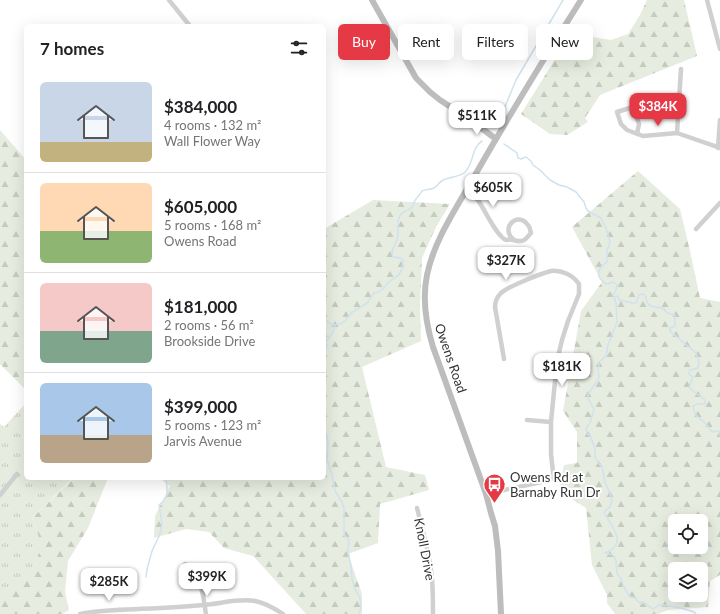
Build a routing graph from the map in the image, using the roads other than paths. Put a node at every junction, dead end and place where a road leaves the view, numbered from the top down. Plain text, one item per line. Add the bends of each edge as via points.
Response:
1 (169, 0) edge
2 (372, 0) edge
3 (581, 0) edge
4 (707, 0) edge
5 (188, 24) edge
6 (720, 49) edge
7 (681, 70) dead end
8 (720, 120) edge
9 (676, 133) junction
10 (637, 134) junction
11 (496, 139) junction
12 (719, 148) edge
13 (466, 191) junction
14 (720, 203) edge
15 (696, 229) dead end
16 (513, 239) junction
17 (504, 359) dead end
18 (527, 420) dead end
19 (551, 422) junction
20 (17, 474) dead end
21 (486, 494) junction
22 (0, 495) edge
23 (417, 508) dead end
24 (185, 564) dead end
25 (204, 605) junction
26 (140, 611) edge
27 (80, 614) edge
28 (206, 614) edge
29 (283, 614) edge
30 (433, 614) edge
31 (501, 614) edge

1 - 5 street
2 - 11 street via 416,78 430,92
3 - 11 street, Owens Road
4 - 6 street
7 - 9 street
8 - 12 street
9 - 10 street via 643,136
9 - 12 street
10 - 10 street via 621,124 617,112 633,107 638,124
11 - 13 street, Owens Road
13 - 16 street via 475,196 501,236 507,240
13 - 21 street, Owens Road via 445,226 434,251 425,286 426,314 433,347
14 - 15 street
16 - 16 street via 509,234 509,225 516,220 525,222 531,233 522,241
17 - 19 street via 496,300 513,286 551,271 573,277 579,284 579,294 566,327 558,361
18 - 19 street
19 - 21 street via 551,479
20 - 22 street
21 - 31 street, Owens Road via 495,526
23 - 30 street, Knoll Drive via 430,562
24 - 25 street via 199,580
25 - 26 street
25 - 28 street
25 - 29 street via 242,600 255,601
26 - 27 street via 111,610

